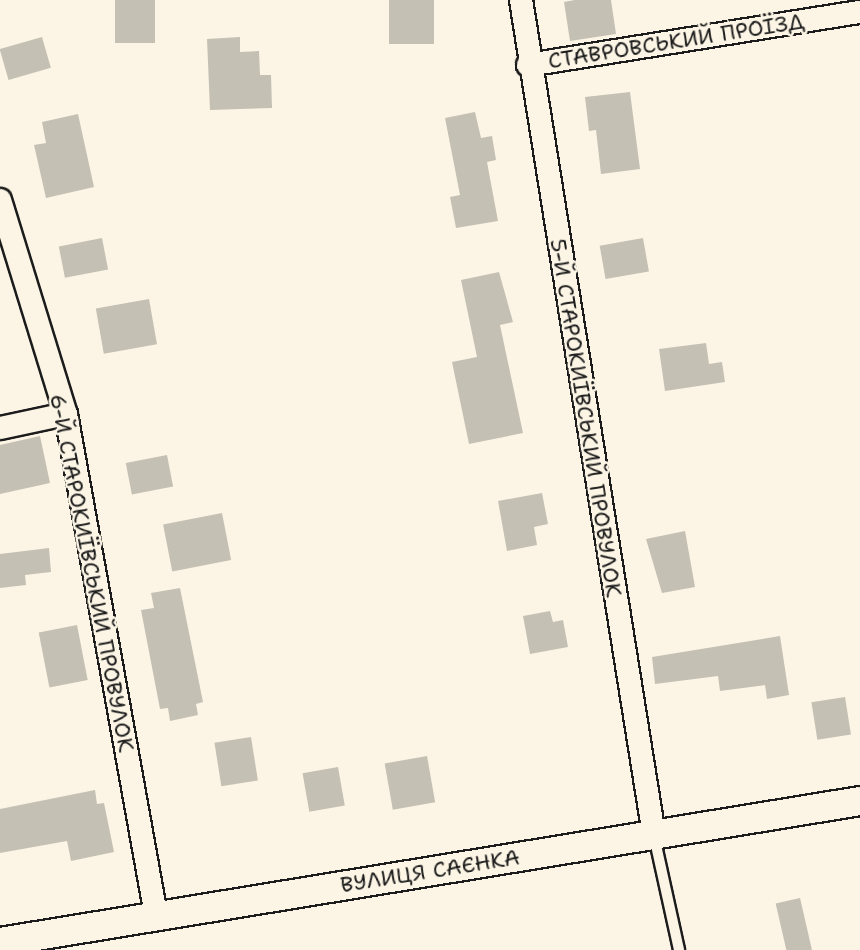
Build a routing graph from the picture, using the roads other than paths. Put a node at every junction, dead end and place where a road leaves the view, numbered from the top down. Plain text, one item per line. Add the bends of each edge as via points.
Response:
1 (521, 0) edge
2 (860, 12) edge
3 (528, 64) junction
4 (0, 200) edge
5 (66, 414) junction
6 (0, 428) edge
7 (860, 801) edge
8 (654, 836) junction
9 (156, 915) junction
10 (0, 942) edge
11 (679, 950) edge

1 - 3 street, 5-Й СТАРОКИЇВСЬКИЙ ПРОВУЛОК
2 - 3 street, СТАВРОВСЬКИЙ ПРОЇЗД
3 - 8 street, 5-Й СТАРОКИЇВСЬКИЙ ПРОВУЛОК
4 - 5 street, 6-Й СТАРОКИЇВСЬКИЙ ПРОВУЛОК
5 - 6 street
5 - 9 street, 6-Й СТАРОКИЇВСЬКИЙ ПРОВУЛОК
7 - 8 street, ВУЛИЦЯ САЄНКА
8 - 9 street, ВУЛИЦЯ САЄНКА
8 - 11 lane
9 - 10 street, ВУЛИЦЯ САЄНКА

